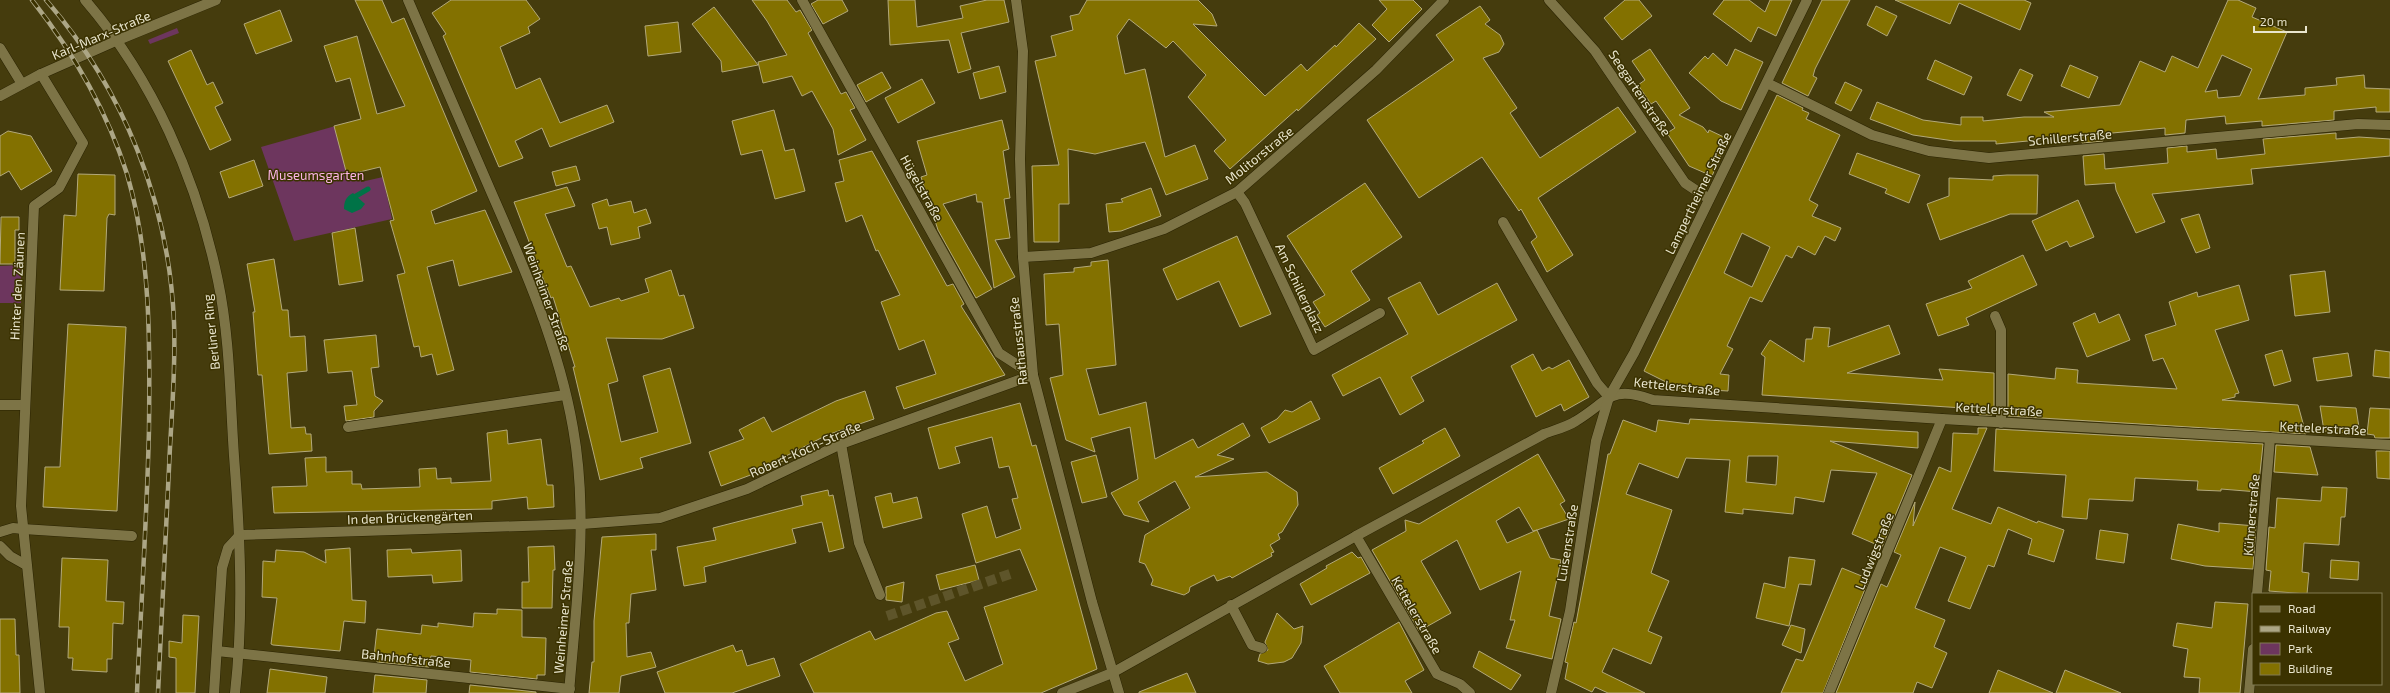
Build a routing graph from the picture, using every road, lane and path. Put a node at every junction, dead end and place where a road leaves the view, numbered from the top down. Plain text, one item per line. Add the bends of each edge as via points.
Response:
1 (85, 0) edge
2 (216, 0) edge
3 (408, 0) edge
4 (802, 0) edge
5 (1016, 0) edge
6 (1444, 0) edge
7 (1549, 0) edge
8 (1808, 0) edge
9 (118, 40) junction
10 (0, 48) edge
11 (41, 74) junction
12 (1767, 83) junction
13 (22, 84) junction
14 (0, 96) edge
15 (2390, 125) edge
16 (1238, 192) junction
17 (1709, 199) junction
18 (1503, 222) dead end
19 (1023, 257) junction
20 (1380, 313) dead end
21 (1995, 316) dead end
22 (1033, 375) junction
23 (565, 395) junction
24 (1609, 397) junction
25 (0, 405) edge
26 (24, 405) junction
27 (1942, 419) junction
28 (2001, 423) junction
29 (348, 427) dead end
30 (2270, 438) junction
31 (841, 444) junction
32 (2390, 444) edge
33 (582, 524) junction
34 (23, 529) junction
35 (0, 532) edge
36 (240, 535) junction
37 (132, 536) dead end
38 (1356, 536) junction
39 (0, 546) edge
40 (26, 565) junction
41 (2258, 593) edge
42 (880, 595) dead end
43 (1231, 605) junction
44 (1262, 648) dead end
45 (217, 651) junction
46 (240, 652) junction
47 (2252, 660) edge
48 (1112, 673) junction
49 (570, 691) edge
50 (40, 693) edge
51 (214, 693) edge
52 (235, 693) edge
53 (1062, 693) edge
54 (1119, 693) edge
55 (1470, 693) edge
56 (1551, 693) edge
57 (1829, 693) edge
58 (2249, 693) edge

1 - 9 street, Berliner Ring
2 - 9 street, Karl-Marx-Straße
3 - 23 street, Weinheimer Straße via 514,245 550,339
4 - 22 street, Hügelstraße via 999,353
5 - 19 street, Rathausstraße via 1023,51 1020,159
6 - 16 street, Molitorstraße via 1376,70
7 - 17 street, Seegartenstraße via 1595,51 1685,183
8 - 12 street, Lampertheimer Straße
9 - 11 street, Karl-Marx-Straße
9 - 36 street, Berliner Ring via 171,134 207,234 218,282 226,339
10 - 13 street
11 - 13 street, Karl-Marx-Straße
11 - 26 street, Hinter den Zäunen via 83,143 59,188 34,206
12 - 15 street, Schillerstraße via 1872,135 1929,151 1990,158 2358,124
12 - 17 street, Lampertheimer Straße
13 - 14 street, Karl-Marx-Straße
16 - 19 street, Molitorstraße via 1164,229 1091,253
16 - 20 street, Am Schillerplatz via 1314,350
17 - 24 street, Lampertheimer Straße via 1634,353
18 - 24 street via 1597,383
19 - 22 street, Rathausstraße
21 - 28 street via 2001,330
22 - 31 street, Robert-Koch-Straße
22 - 48 street, Rathausstraße
23 - 29 street
23 - 33 street, Weinheimer Straße via 573,428
24 - 27 street, Kettelerstraße via 1635,393 1653,400
24 - 38 street, Kettelerstraße via 1575,422 1544,434
24 - 56 street, Luisenstraße via 1596,441 1570,611
25 - 26 street
26 - 34 street, Hinter den Zäunen via 20,506
27 - 28 street, Kettelerstraße
27 - 57 street, Ludwigstraße
28 - 30 street, Kettelerstraße
30 - 32 street, Kettelerstraße
30 - 41 street, Kühnerstraße
31 - 33 street, Robert-Koch-Straße via 747,489 660,518
31 - 42 street via 859,543
33 - 36 street, In den Brückengärten
33 - 49 street, Weinheimer Straße
34 - 35 street via 12,528
34 - 37 street
34 - 40 street, Hinter den Zäunen
36 - 45 street via 228,548 222,568
36 - 46 street, Berliner Ring
38 - 43 street, Kettelerstraße
38 - 55 street, Kettelerstraße via 1436,674 1460,684
39 - 40 street via 10,556
40 - 50 street, Hinter den Zäunen
43 - 44 street via 1252,645
43 - 48 street, Kettelerstraße
45 - 46 street, Bahnhofstraße
45 - 51 street
46 - 49 street, Bahnhofstraße
46 - 52 street, Berliner Ring
47 - 58 street
48 - 53 street, Kettelerstraße
48 - 54 street, Rathausstraße

